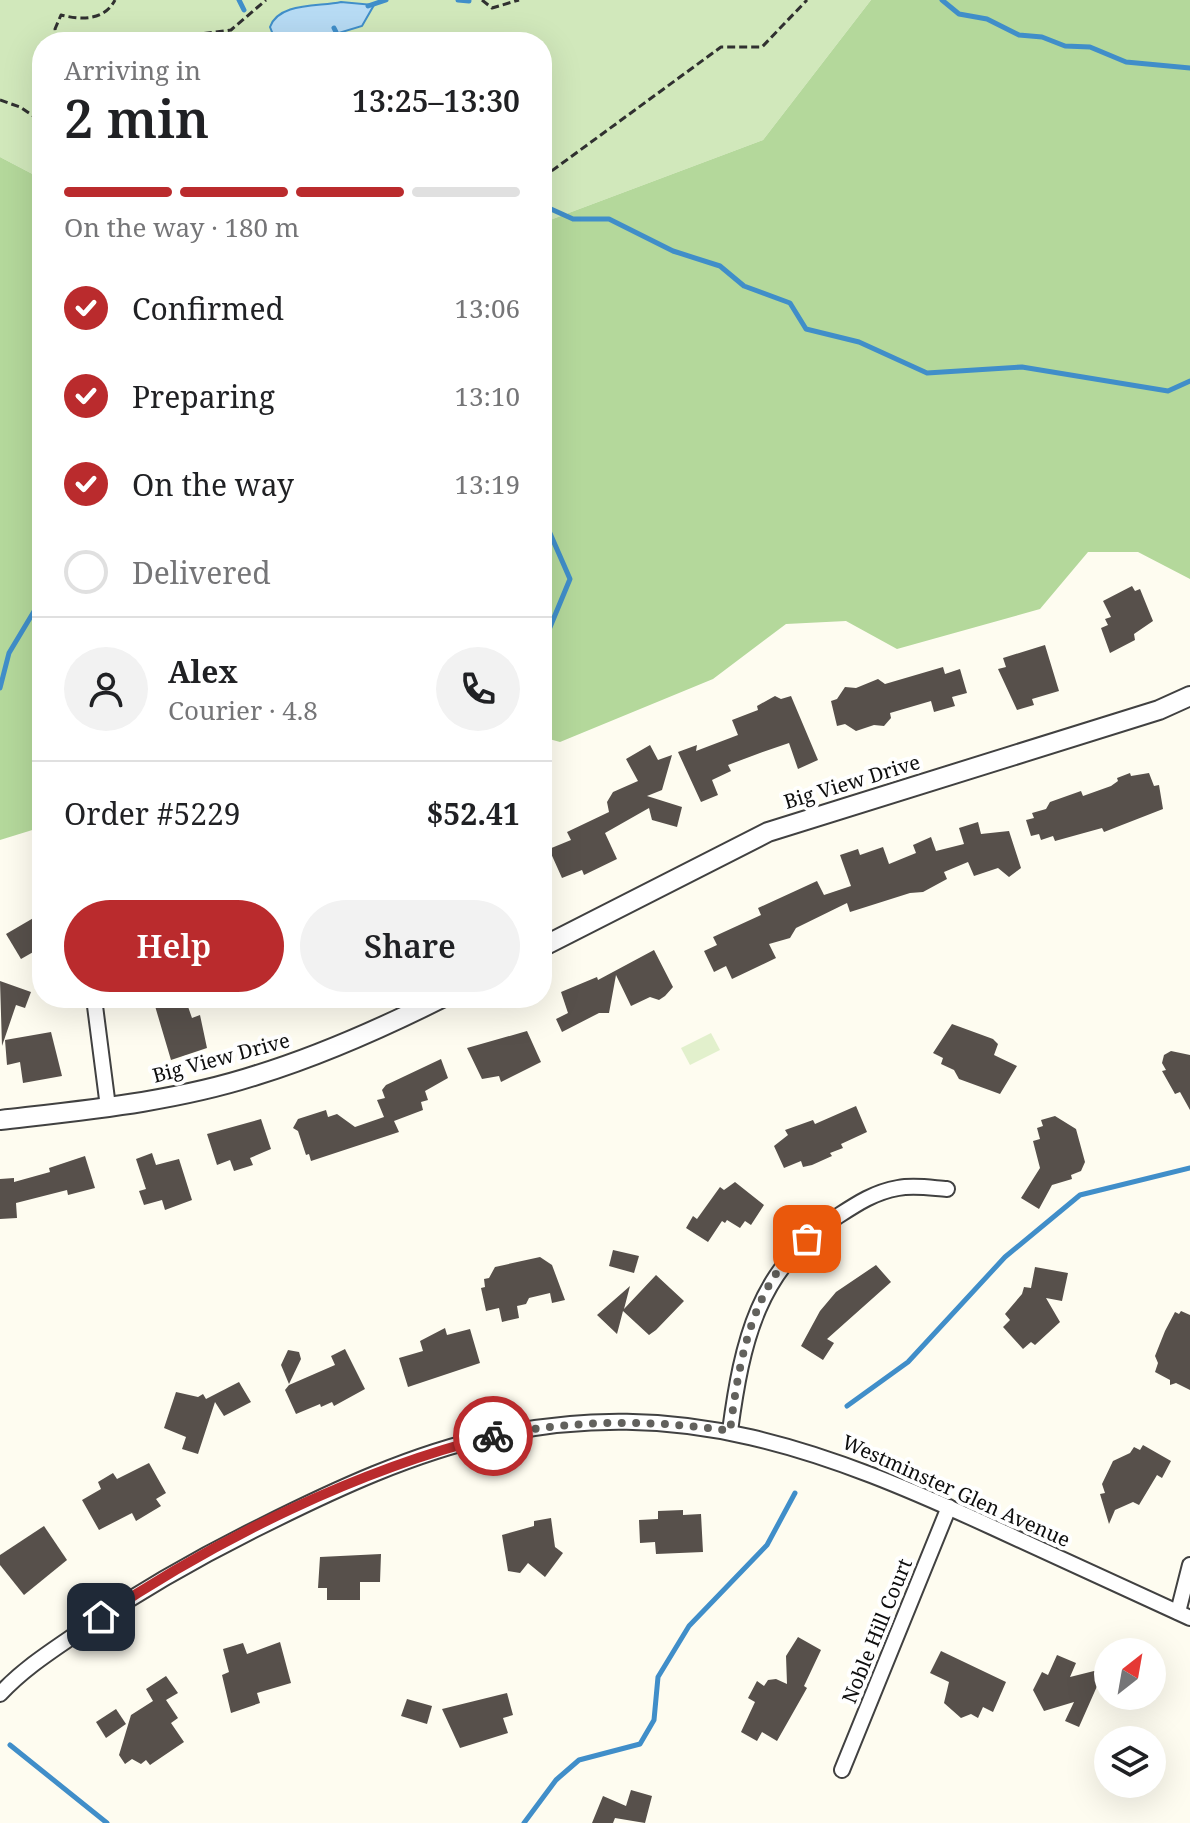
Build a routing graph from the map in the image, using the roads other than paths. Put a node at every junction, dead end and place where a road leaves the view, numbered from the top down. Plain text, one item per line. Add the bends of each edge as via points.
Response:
1 (1190, 696) edge
2 (552, 942) edge
3 (95, 1008) edge
4 (422, 1008) edge
5 (108, 1107) junction
6 (0, 1120) edge
7 (947, 1189) dead end
8 (730, 1431) junction
9 (949, 1507) junction
10 (1190, 1565) edge
11 (1184, 1615) edge
12 (0, 1694) edge
13 (842, 1770) dead end

1 - 2 street, Big View Drive via 768,832
3 - 5 street
4 - 5 street, Big View Drive via 369,1035 257,1076
5 - 6 street, Big View Drive
7 - 8 street via 901,1187 869,1196 794,1249 746,1337
8 - 9 street, Westminster Glen Avenue via 829,1457
8 - 12 street, Westminster Glen Avenue via 597,1422 508,1433 425,1454 337,1489 182,1565 33,1663
9 - 11 street, Westminster Glen Avenue
9 - 13 street, Noble Hill Court
10 - 11 street

